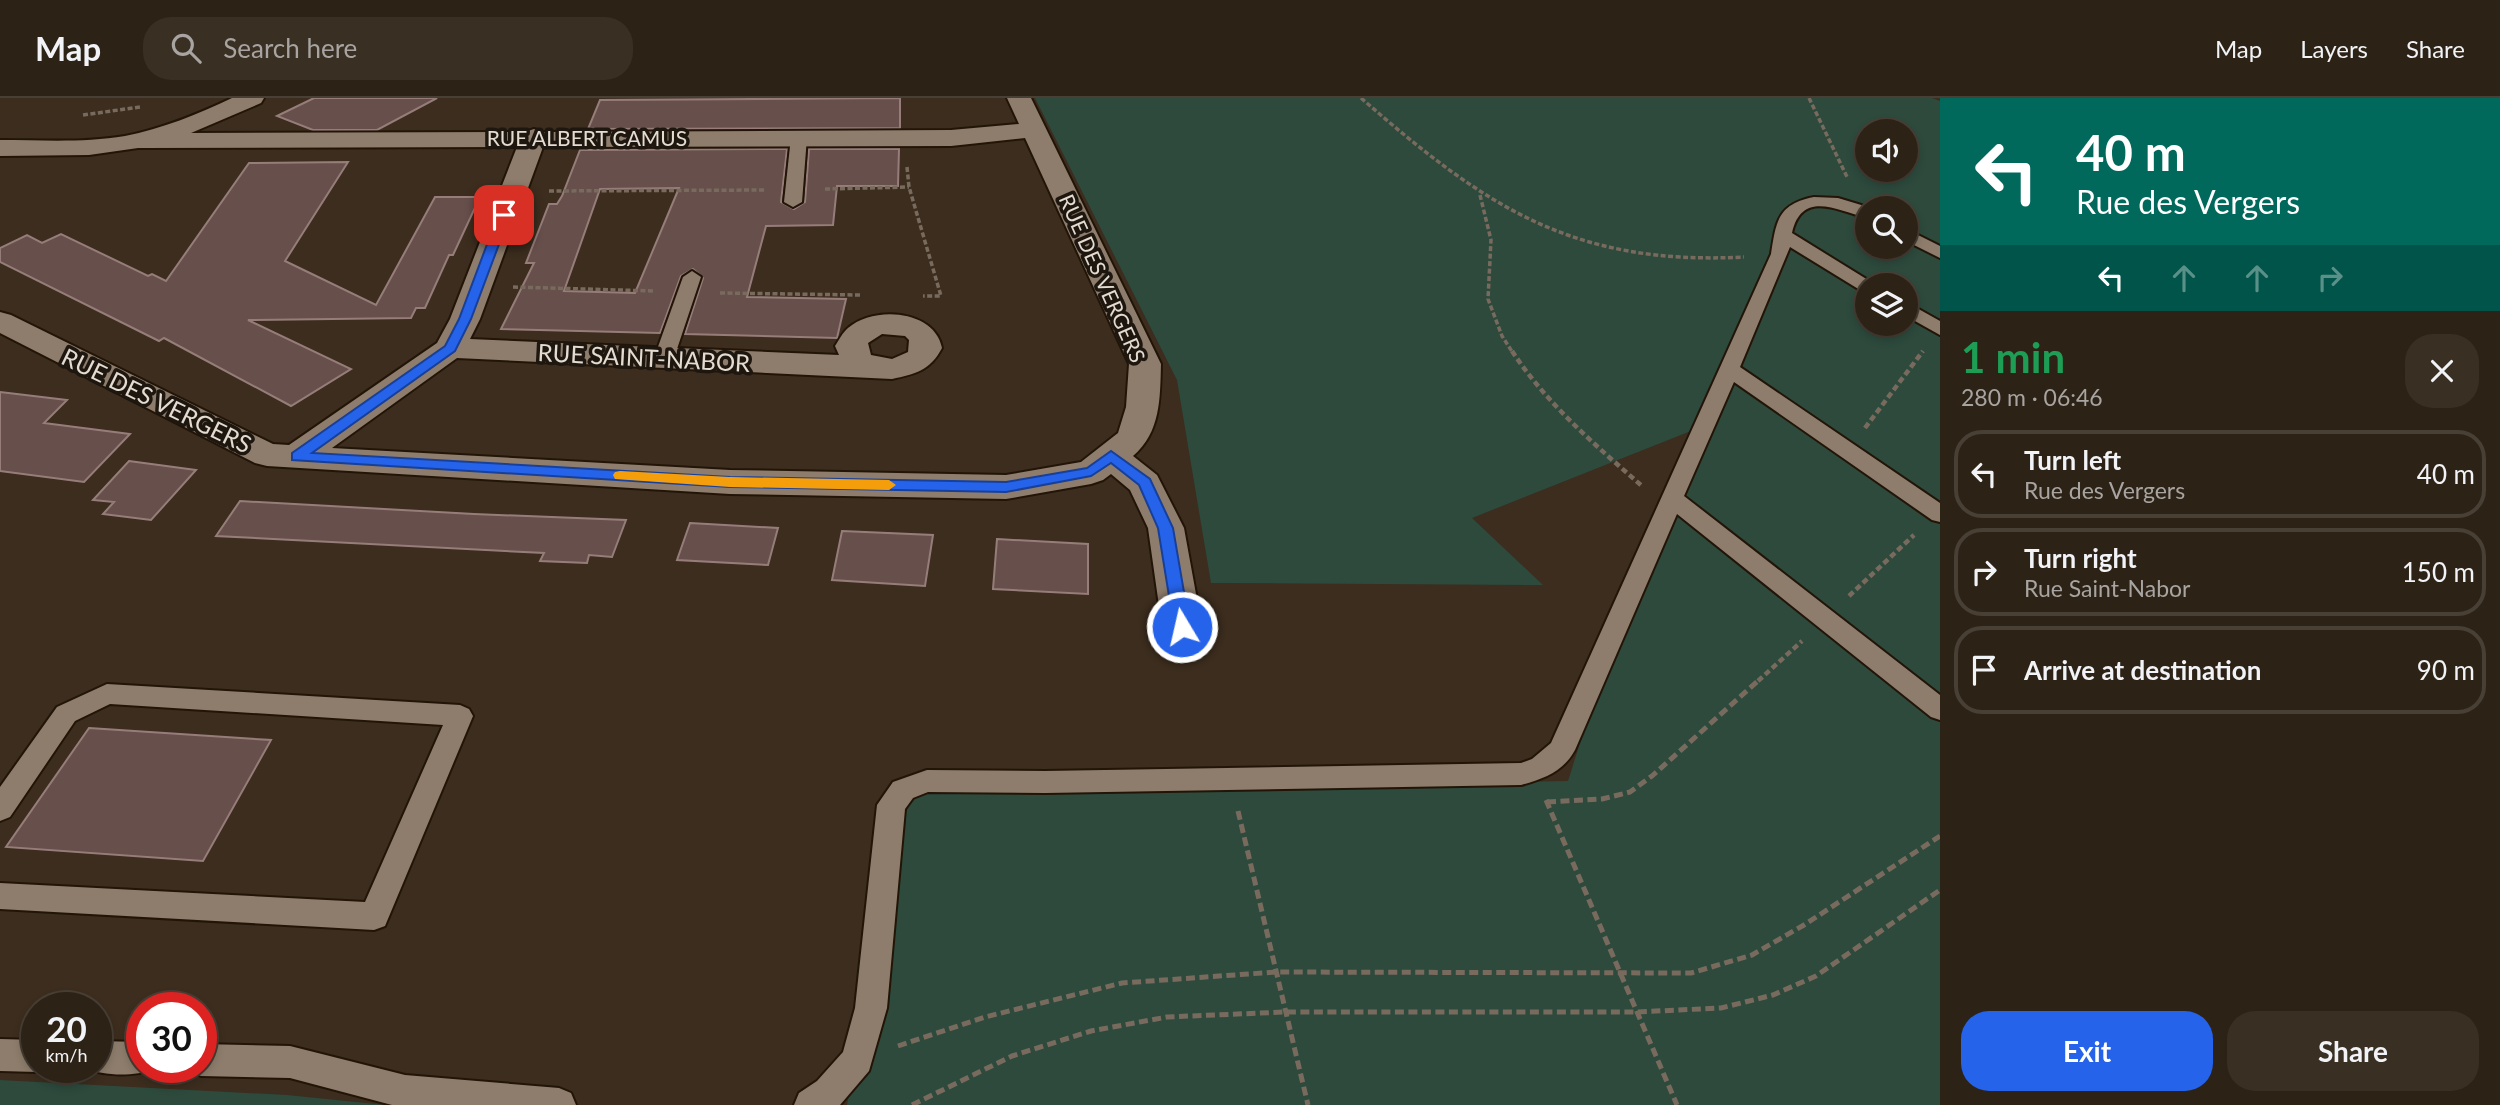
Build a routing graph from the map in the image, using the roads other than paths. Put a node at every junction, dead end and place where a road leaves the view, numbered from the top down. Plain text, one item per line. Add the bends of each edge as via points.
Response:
1 (252, 98) edge
2 (1019, 98) edge
3 (1035, 130) junction
4 (534, 137) junction
5 (799, 137) junction
6 (139, 141) junction
7 (0, 148) edge
8 (793, 196) road end
9 (1855, 208) edge
10 (1918, 241) edge
11 (1782, 245) junction
12 (1940, 253) edge
13 (1855, 280) edge
14 (689, 285) road end
15 (1918, 315) edge
16 (1940, 328) edge
17 (9, 336) edge
18 (450, 348) junction
19 (664, 358) junction
20 (852, 366) dead end
21 (1729, 369) junction
22 (297, 456) junction
23 (1111, 456) junction
24 (1673, 499) junction
25 (1939, 513) edge
26 (1182, 627) dead end
27 (1940, 710) edge
28 (0, 809) edge
29 (0, 896) edge
30 (0, 1055) edge
31 (21, 1056) edge
32 (217, 1060) edge
33 (559, 1105) edge
34 (811, 1105) edge

1 - 6 street via 192,125
2 - 3 street, RUE DES VERGERS
3 - 5 street, RUE ALBERT CAMUS via 951,138
3 - 23 street, RUE DES VERGERS via 1145,364 1143,407 1133,438
4 - 5 street, RUE ALBERT CAMUS
4 - 6 street, RUE ALBERT CAMUS
4 - 18 street
5 - 8 lane
6 - 7 street
9 - 11 lane via 1818,201 1797,206 1788,216
10 - 12 lane
11 - 13 lane
11 - 21 lane
14 - 19 lane
15 - 16 lane
17 - 22 street, RUE DES VERGERS via 267,455
18 - 19 street, RUE SAINT-NABOR
18 - 22 street
19 - 20 street, RUE SAINT-NABOR
21 - 24 lane
21 - 25 lane
22 - 23 street, RUE DES VERGERS via 730,482 1006,487 1091,472
23 - 26 street via 1145,482 1166,528
24 - 27 lane
24 - 34 lane via 1561,750 1541,768 1521,774 927,781 903,790 891,805 871,1008 857,1060 829,1093
28 - 29 lane via 66,714 107,694 460,716 374,916
30 - 31 lane
32 - 33 lane via 290,1062 405,1092

